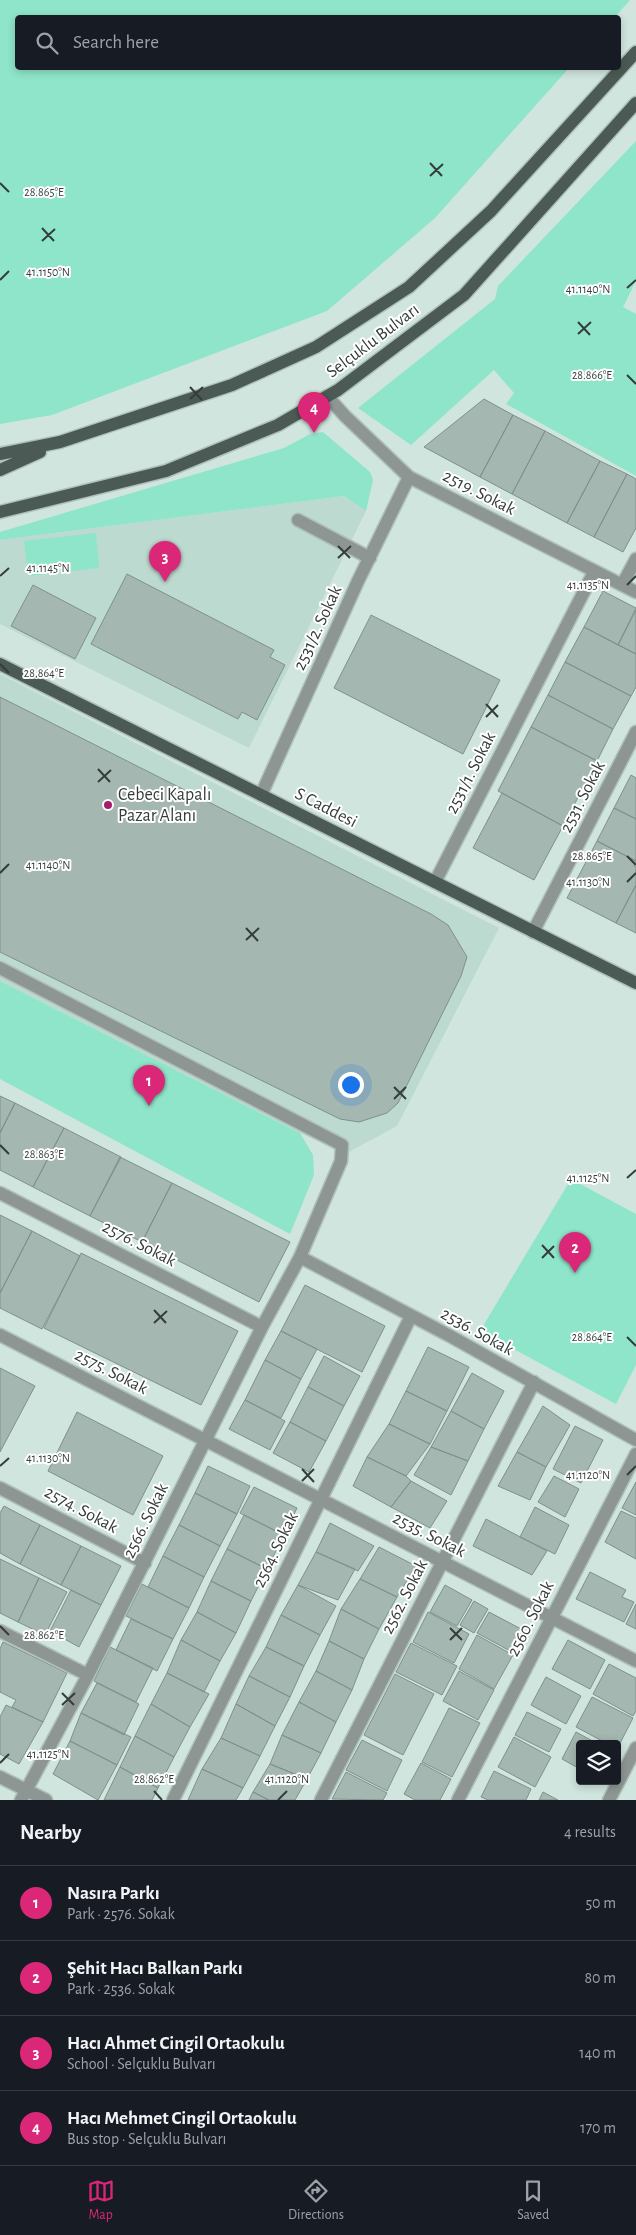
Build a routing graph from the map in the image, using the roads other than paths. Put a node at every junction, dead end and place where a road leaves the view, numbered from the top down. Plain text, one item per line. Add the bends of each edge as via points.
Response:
1 (636, 52) edge
2 (621, 69) edge
3 (620, 70) edge
4 (636, 103) edge
5 (327, 396) junction
6 (60, 442) junction
7 (0, 454) edge
8 (0, 470) edge
9 (409, 477) junction
10 (0, 512) edge
11 (298, 520) dead end
12 (370, 558) junction
13 (636, 559) edge
14 (594, 572) junction
15 (622, 585) junction
16 (636, 592) edge
17 (0, 664) edge
18 (636, 732) edge
19 (261, 795) junction
20 (435, 882) junction
21 (533, 932) junction
22 (0, 968) edge
23 (636, 983) edge
24 (0, 1193) edge
25 (300, 1257) junction
26 (411, 1316) junction
27 (262, 1327) junction
28 (0, 1335) edge
29 (534, 1382) junction
30 (206, 1440) junction
31 (636, 1440) edge
32 (636, 1454) edge
33 (0, 1488) edge
34 (320, 1498) junction
35 (442, 1562) junction
36 (145, 1564) junction
37 (552, 1618) junction
38 (0, 1630) edge
39 (636, 1661) edge
40 (88, 1676) junction
41 (636, 1748) edge
42 (0, 1777) edge
43 (24, 1795) edge
44 (46, 1800) edge
45 (173, 1800) edge
46 (320, 1800) edge
47 (458, 1800) edge
48 (609, 1800) edge

1 - 2 main road, Selçuklu Bulvarı
3 - 6 main road, Selçuklu Bulvarı via 492,211 409,287 316,347 232,386
4 - 5 main road, Selçuklu Bulvarı via 464,294 369,368
5 - 9 street, 2519. Sokak
5 - 10 main road, Selçuklu Bulvarı via 278,425 166,471
6 - 7 main road, Selçuklu Bulvarı
6 - 8 main road
9 - 12 street, 2531/2. Sokak
9 - 14 street, 2519. Sokak
11 - 12 street
12 - 19 street, 2531/2. Sokak
13 - 15 street
14 - 15 street, 2519. Sokak
14 - 20 street, 2531/1. Sokak
15 - 16 street, 2519. Sokak
17 - 19 main road, S Caddesi
18 - 21 street, 2531. Sokak
19 - 20 main road, S Caddesi
20 - 21 main road, S Caddesi
21 - 23 main road, S Caddesi
22 - 25 street, 2566. Sokak via 342,1145 341,1162
24 - 27 street, 2576. Sokak
25 - 26 street, 2536. Sokak
25 - 27 street, 2566. Sokak
26 - 29 street, 2536. Sokak
26 - 34 street, 2564. Sokak
27 - 30 street, 2566. Sokak
28 - 30 street, 2575. Sokak
29 - 31 street, 2536. Sokak
29 - 35 street, 2562. Sokak
30 - 34 street, 2535. Sokak
30 - 36 street, 2566. Sokak
32 - 37 street, 2560. Sokak
33 - 36 street, 2574. Sokak
34 - 35 street, 2535. Sokak
34 - 45 street, 2564. Sokak
35 - 37 street, 2535. Sokak
35 - 46 street, 2562. Sokak
36 - 40 street, 2566. Sokak
37 - 39 street, 2535. Sokak
37 - 47 street, 2560. Sokak
38 - 40 street
40 - 43 street, 2566. Sokak
41 - 48 street
42 - 43 street
43 - 44 street

